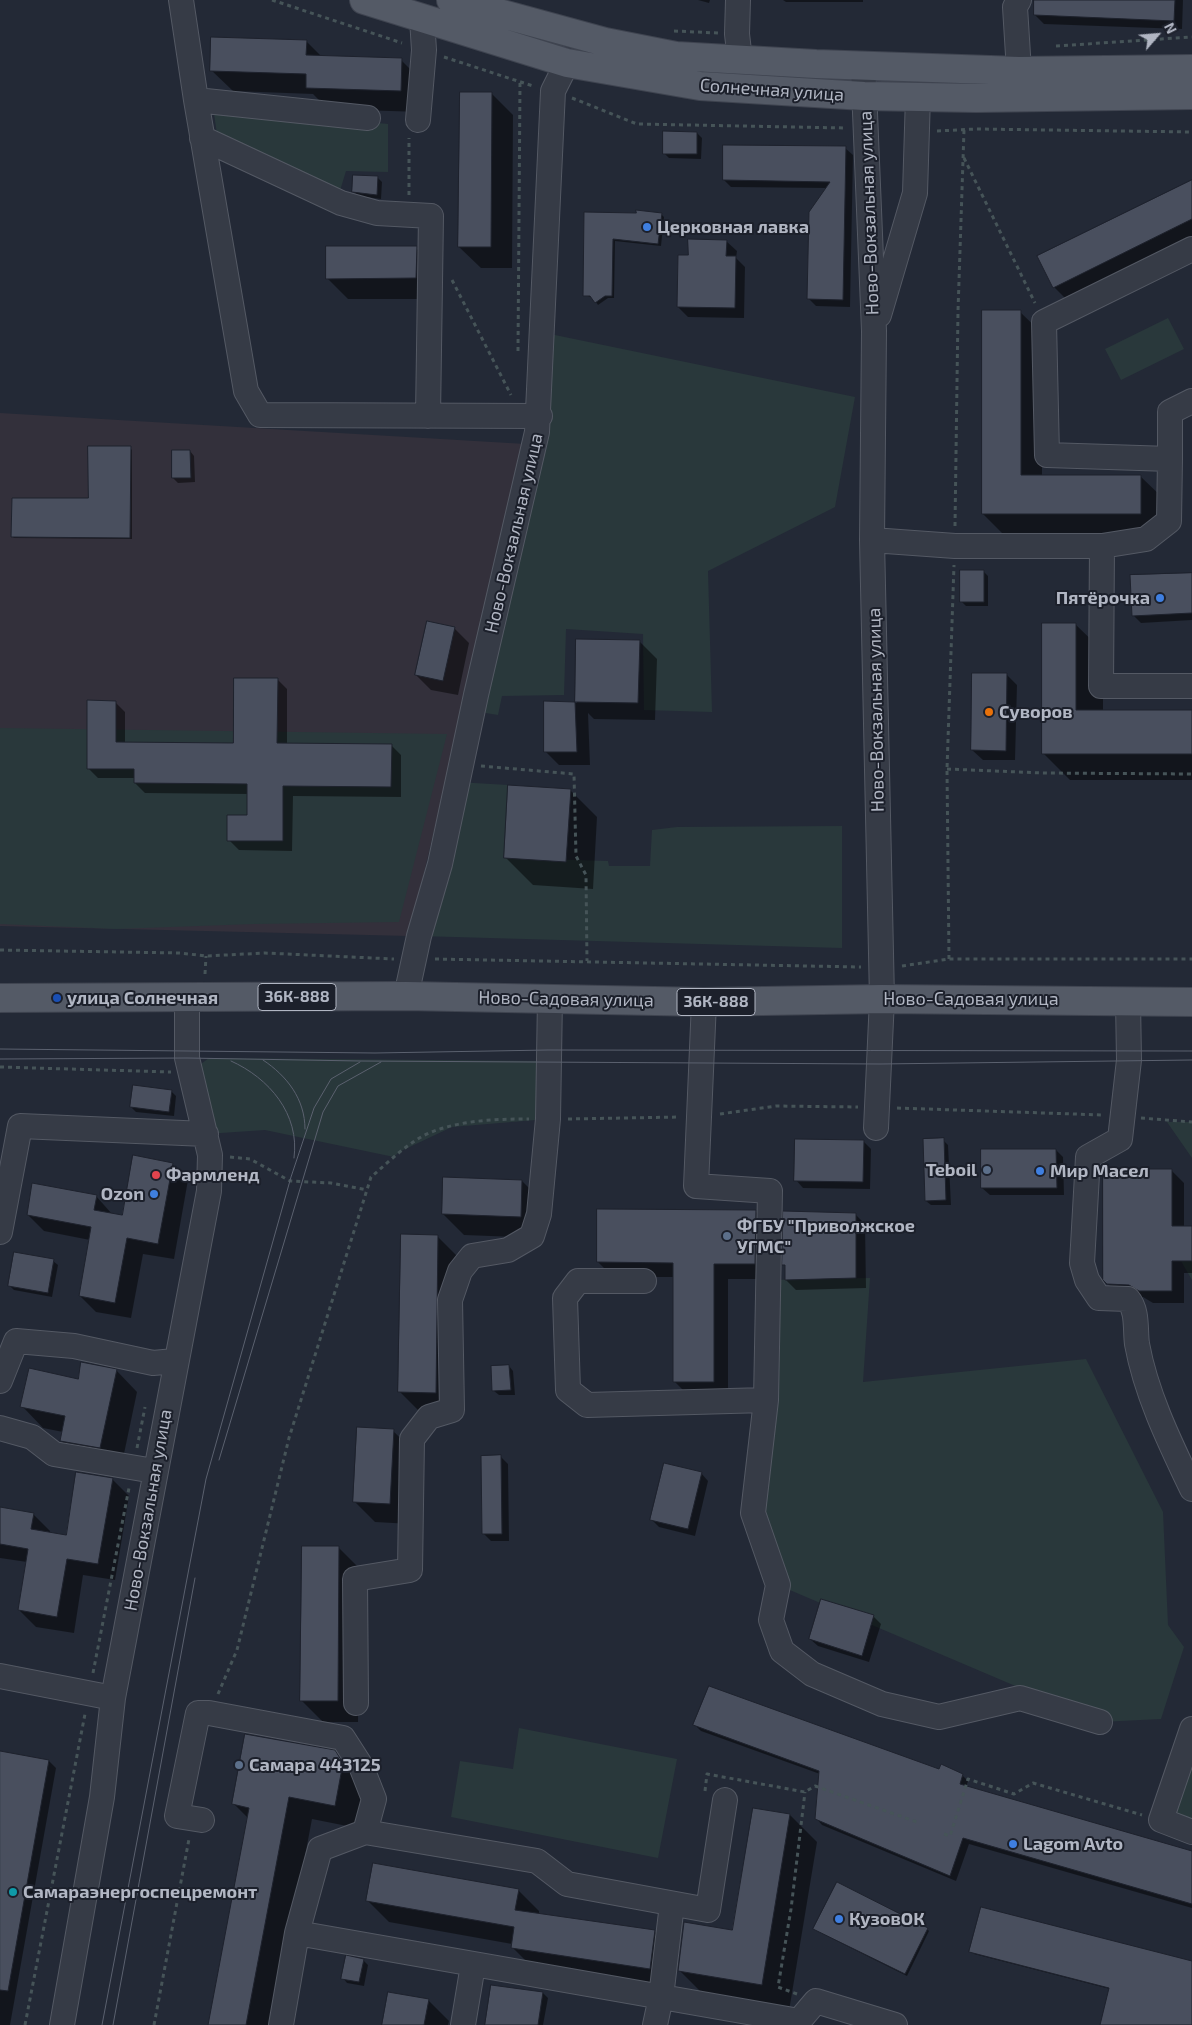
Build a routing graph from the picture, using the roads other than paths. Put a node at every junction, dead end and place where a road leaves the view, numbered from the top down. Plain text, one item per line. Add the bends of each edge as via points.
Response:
1 (181, 0) edge
2 (364, 0) edge
3 (451, 0) edge
4 (738, 0) edge
5 (1019, 0) edge
6 (422, 19) junction
7 (739, 47) junction
8 (1019, 60) junction
9 (567, 63) junction
10 (863, 64) junction
11 (1192, 69) edge
12 (1192, 95) edge
13 (864, 96) junction
14 (918, 96) junction
15 (196, 100) junction
16 (368, 118) dead end
17 (418, 120) dead end
18 (202, 138) junction
19 (1192, 249) edge
20 (874, 331) junction
21 (1192, 401) edge
22 (428, 416) junction
23 (528, 416) junction
24 (1170, 459) junction
25 (872, 540) junction
26 (1102, 546) junction
27 (1192, 686) edge
28 (188, 996) junction
29 (406, 996) junction
30 (0, 998) edge
31 (550, 998) junction
32 (882, 999) junction
33 (1128, 1001) junction
34 (704, 1002) junction
35 (1192, 1002) edge
36 (876, 1117) road end
37 (208, 1144) junction
38 (0, 1232) edge
39 (644, 1281) dead end
40 (175, 1361) junction
41 (0, 1380) edge
42 (766, 1400) junction
43 (0, 1428) edge
44 (154, 1470) junction
45 (1192, 1489) edge
46 (0, 1676) edge
47 (113, 1698) junction
48 (356, 1703) dead end
49 (1100, 1722) dead end
50 (1192, 1729) edge
51 (715, 1796) road end
52 (197, 1819) road end
53 (364, 1832) junction
54 (1192, 1832) edge
55 (672, 1904) junction
56 (297, 1933) junction
57 (474, 1965) junction
58 (661, 1997) junction
59 (799, 2023) edge
60 (62, 2025) edge
61 (281, 2025) edge
62 (463, 2025) edge
63 (655, 2025) edge
64 (895, 2025) edge

1 - 15 street
2 - 6 main road, Солнечная улица
3 - 7 main road, Солнечная улица via 605,42 676,56
4 - 7 street
5 - 8 street via 1015,7
6 - 9 main road, Солнечная улица
6 - 17 street via 424,50
7 - 10 main road, Солнечная улица
8 - 10 main road, Солнечная улица
8 - 11 main road, Солнечная улица
9 - 13 main road, Солнечная улица via 700,86
9 - 23 street, Ново-Вокзальная улица via 554,91
10 - 13 street, Ново-Вокзальная улица
12 - 14 main road, Солнечная улица
13 - 14 main road, Солнечная улица
13 - 20 street, Ново-Вокзальная улица
14 - 20 street, Ново-Вокзальная улица via 915,193
15 - 16 street
15 - 18 street
18 - 22 street via 341,203 377,213 431,216
18 - 22 street via 246,391 260,415
19 - 24 street via 1044,322 1047,455
20 - 25 street, Ново-Вокзальная улица
21 - 24 street via 1170,412
22 - 23 street
23 - 29 street, Ново-Вокзальная улица via 440,864
24 - 26 street via 1169,521 1146,539
25 - 26 street via 955,546
25 - 32 street, Ново-Вокзальная улица
26 - 27 street via 1101,686
28 - 29 main road, Ново-Садовая улица / 36К-888
28 - 30 main road, Ново-Садовая улица / 36К-888
28 - 37 street, Ново-Вокзальная улица via 187,1058
29 - 31 main road, Ново-Садовая улица / 36К-888
31 - 34 main road, Ново-Садовая улица / 36К-888
31 - 48 street via 548,1119 539,1214 532,1236 508,1250 472,1256 460,1271 450,1300 452,1410 429,1417 412,1438 410,1570 355,1579
32 - 33 main road, Ново-Садовая улица / 36К-888
32 - 34 main road, Ново-Садовая улица / 36К-888
32 - 36 street, Ново-Вокзальная улица
33 - 35 main road, Ново-Садовая улица / 36К-888
33 - 45 street via 1129,1060 1120,1139 1088,1157 1082,1263 1087,1280 1099,1298 1128,1299 1133,1306 1137,1344 1149,1388
34 - 42 street via 696,1186 770,1191
37 - 38 street via 20,1126
37 - 40 street, Ново-Вокзальная улица via 208,1191
39 - 42 street via 578,1281 565,1298 568,1390 587,1405
40 - 41 street via 153,1363 74,1346 16,1341
40 - 44 street, Ново-Вокзальная улица
42 - 49 street via 753,1513 778,1585 771,1620 782,1652 812,1674 882,1704 939,1717 1020,1698
43 - 44 street via 32,1437 54,1454
44 - 47 street, Ново-Вокзальная улица
46 - 47 street
47 - 60 street, Ново-Вокзальная улица via 102,1797
50 - 54 street via 1161,1820
51 - 55 street via 708,1910
52 - 53 street via 177,1816 198,1713 209,1713 343,1738 361,1766 374,1799
53 - 55 street via 537,1860 567,1884
53 - 56 street via 320,1849
55 - 58 street
56 - 57 street
56 - 61 street
57 - 58 street
57 - 62 street
58 - 59 street
58 - 63 street
59 - 64 street via 816,2001

